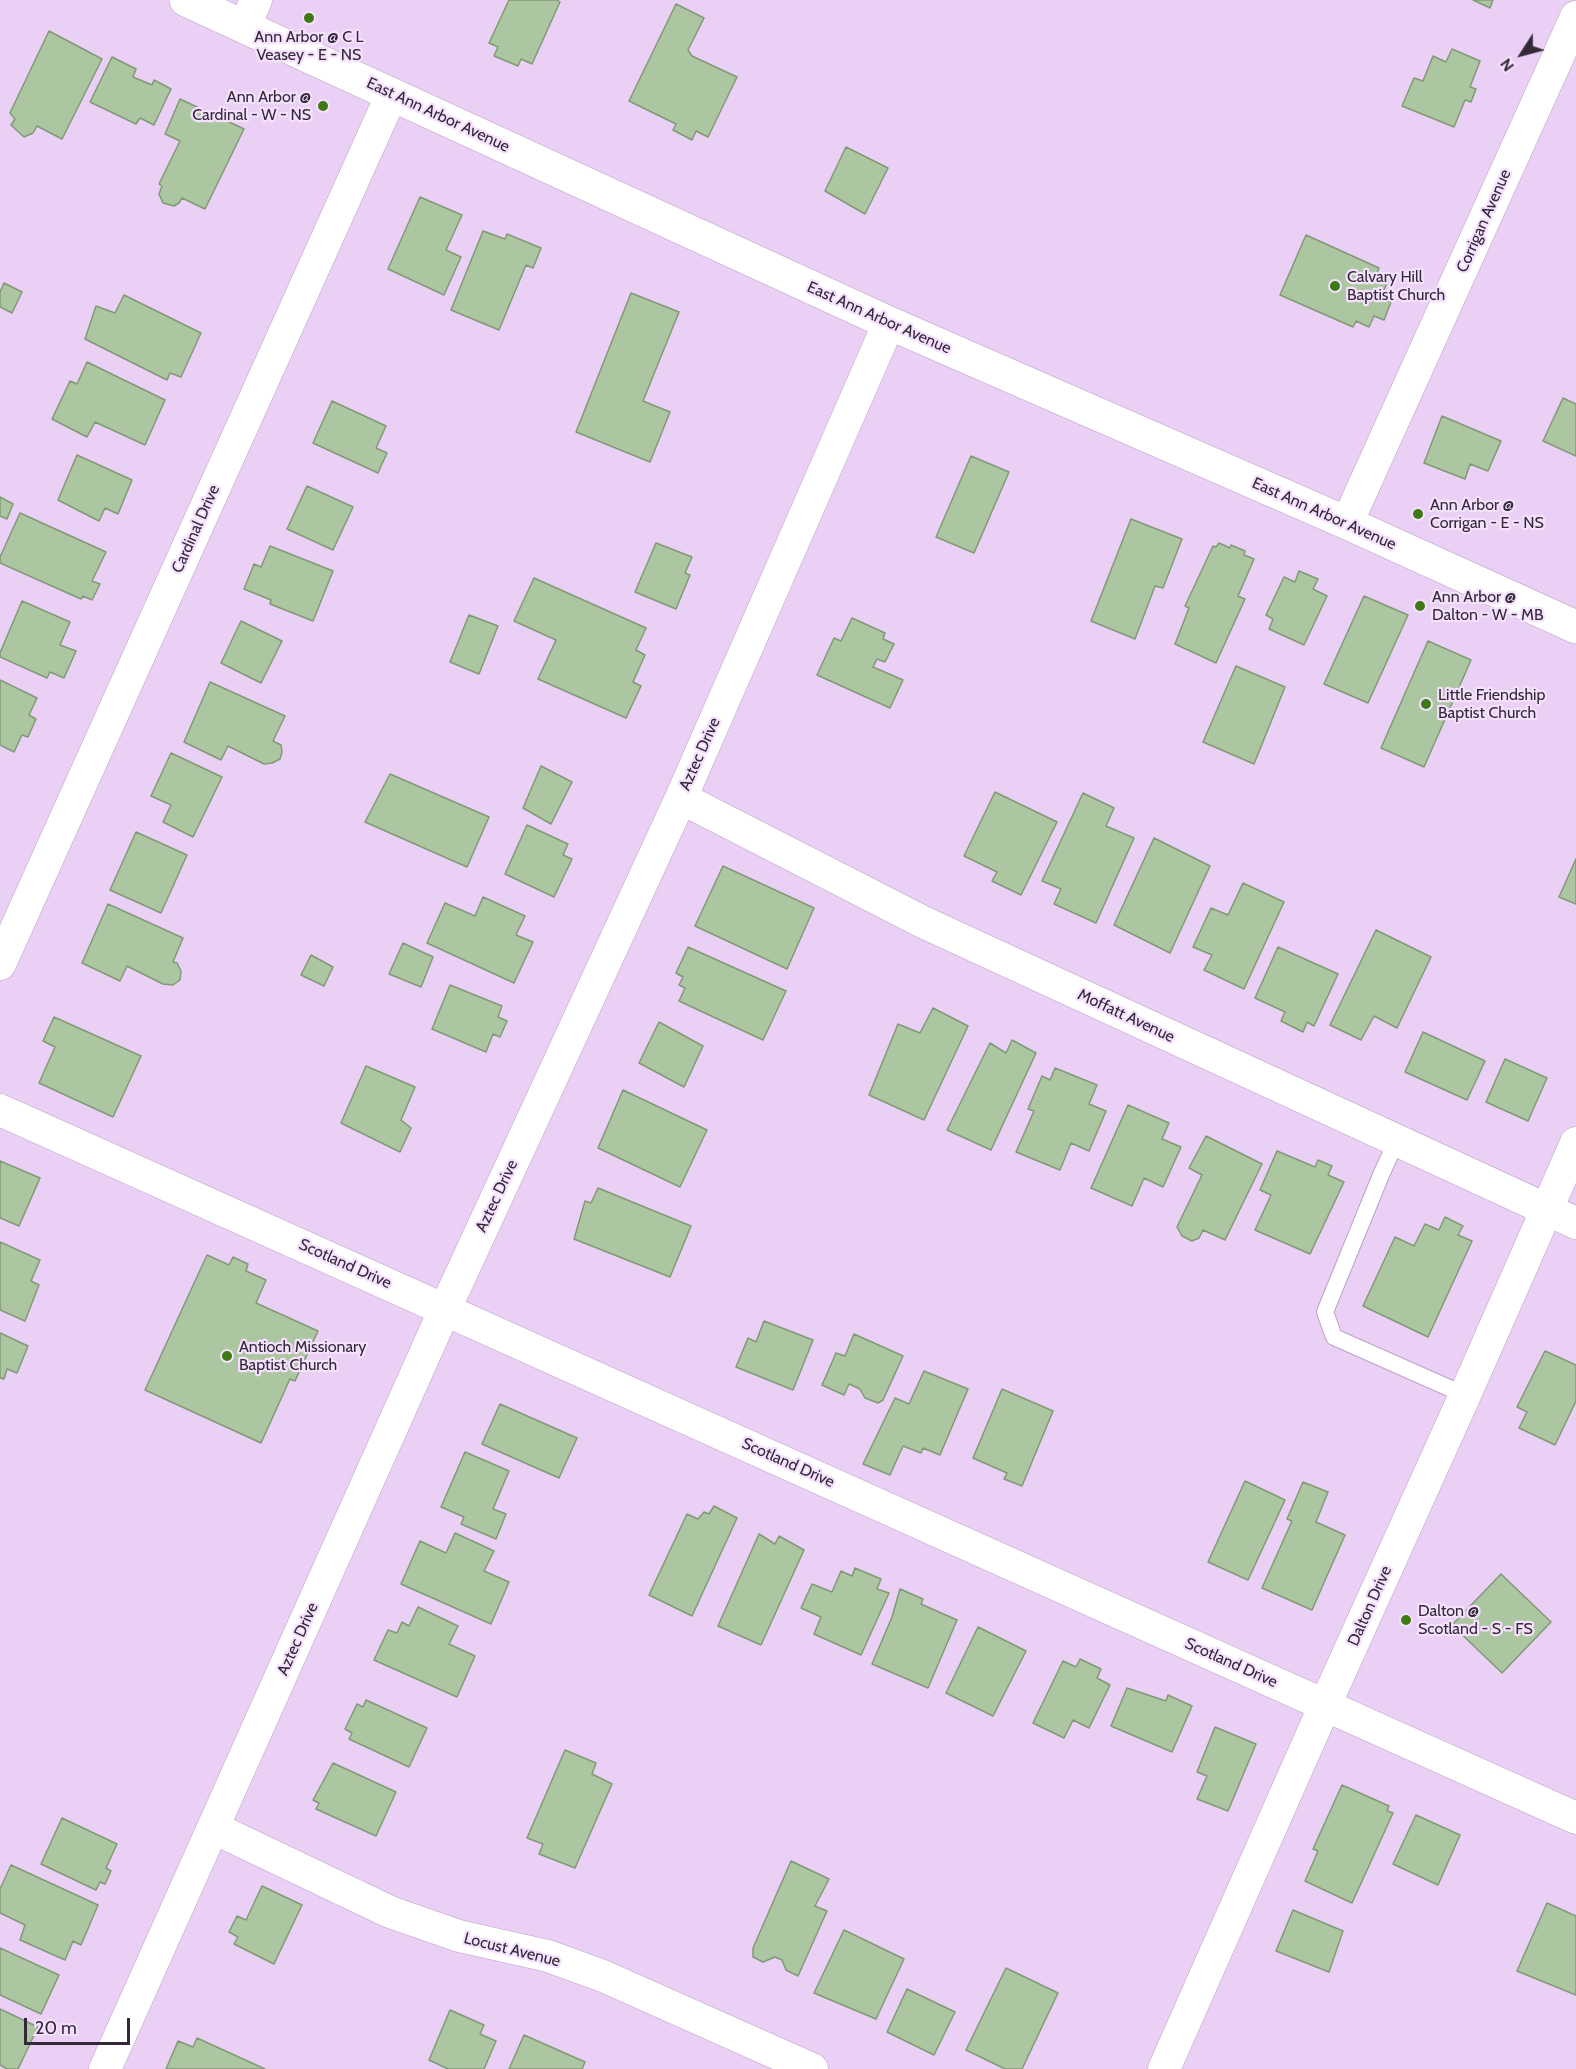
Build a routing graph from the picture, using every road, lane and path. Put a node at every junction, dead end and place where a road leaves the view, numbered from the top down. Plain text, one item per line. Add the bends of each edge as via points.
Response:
1 (186, 0) edge
2 (250, 13) edge
3 (1576, 17) edge
4 (392, 94) junction
5 (889, 323) junction
6 (1347, 523) junction
7 (1576, 627) edge
8 (681, 798) junction
9 (0, 964) edge
10 (0, 1110) edge
11 (1396, 1142) junction
12 (1576, 1143) edge
13 (1547, 1210) junction
14 (1576, 1223) edge
15 (445, 1309) junction
16 (1466, 1395) junction
17 (1325, 1705) junction
18 (1576, 1818) edge
19 (214, 1828) junction
20 (105, 2069) edge
21 (812, 2069) edge
22 (1164, 2069) edge

1 - 2 street, East Ann Arbor Avenue
2 - 4 street, East Ann Arbor Avenue
3 - 6 street, Corrigan Avenue
4 - 5 street, East Ann Arbor Avenue
4 - 9 street, Cardinal Drive
5 - 6 street, East Ann Arbor Avenue
5 - 8 street, Aztec Drive
6 - 7 street, East Ann Arbor Avenue
8 - 11 street, Moffatt Avenue via 923,922
8 - 15 street, Aztec Drive
10 - 15 street, Scotland Drive
11 - 13 street, Moffatt Avenue
11 - 16 lane via 1325,1311 1334,1337
12 - 13 street, Dalton Drive
13 - 14 street, Moffatt Avenue
13 - 16 street, Dalton Drive
15 - 17 street, Scotland Drive
15 - 19 street, Aztec Drive
16 - 17 street, Dalton Drive
17 - 18 street, Scotland Drive
17 - 22 street, Dalton Drive
19 - 20 street, Aztec Drive
19 - 21 street, Locust Avenue via 390,1912 459,1936 548,1956 581,1968

